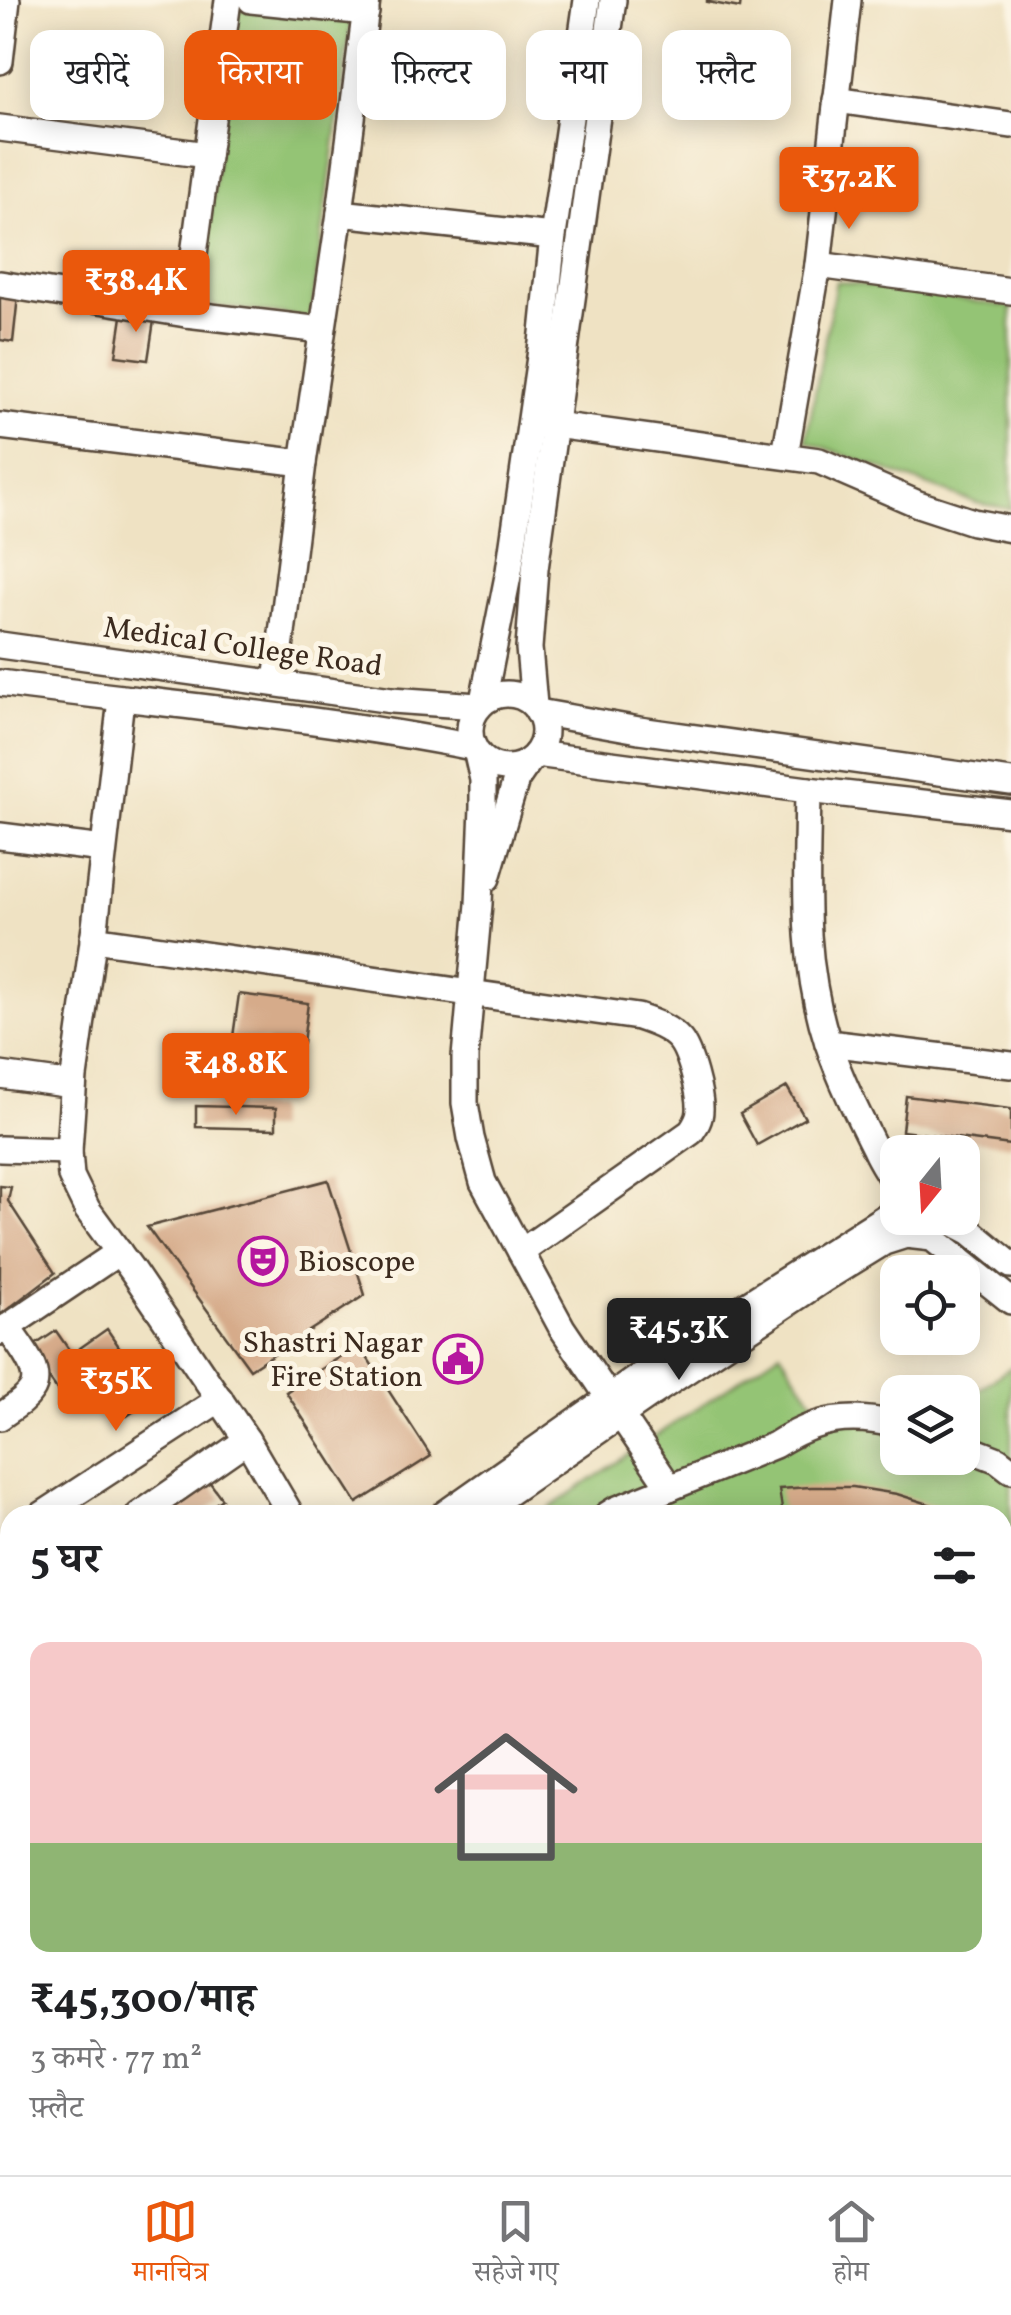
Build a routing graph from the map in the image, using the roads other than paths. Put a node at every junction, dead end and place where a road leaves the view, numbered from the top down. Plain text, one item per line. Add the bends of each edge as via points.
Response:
1 (7, 0) edge
2 (228, 0) edge
3 (251, 0) edge
4 (587, 0) edge
5 (613, 0) edge
6 (848, 0) edge
7 (367, 6) edge
8 (0, 60) edge
9 (836, 100) junction
10 (1011, 125) edge
11 (0, 128) edge
12 (207, 154) junction
13 (340, 214) junction
14 (553, 236) junction
15 (818, 266) junction
16 (0, 284) edge
17 (1011, 291) edge
18 (186, 314) junction
19 (322, 330) junction
20 (542, 423) junction
21 (0, 426) edge
22 (785, 455) junction
23 (303, 462) junction
24 (1011, 528) edge
25 (0, 645) edge
26 (276, 682) junction
27 (0, 683) edge
28 (122, 700) junction
29 (480, 704) junction
30 (536, 708) junction
31 (475, 750) junction
32 (532, 757) junction
33 (1011, 782) edge
34 (808, 790) junction
35 (1011, 813) edge
36 (0, 836) edge
37 (104, 849) junction
38 (478, 904) junction
39 (93, 940) junction
40 (472, 992) junction
41 (828, 1043) junction
42 (1011, 1065) edge
43 (0, 1075) edge
44 (73, 1085) junction
45 (0, 1150) edge
46 (69, 1151) junction
47 (880, 1160) edge
48 (880, 1220) edge
49 (906, 1235) edge
50 (928, 1235) edge
51 (975, 1235) edge
52 (119, 1252) junction
53 (520, 1252) junction
54 (1011, 1265) edge
55 (1011, 1300) edge
56 (4, 1329) edge
57 (220, 1400) junction
58 (616, 1407) junction
59 (0, 1417) edge
60 (880, 1422) edge
61 (247, 1440) junction
62 (980, 1453) edge
63 (1011, 1470) edge
64 (670, 1488) junction
65 (57, 1505) edge
66 (153, 1505) edge
67 (286, 1505) edge
68 (459, 1505) edge
69 (489, 1505) edge
70 (628, 1505) edge

1 - 8 street
2 - 12 street
3 - 7 street
4 - 14 street
5 - 20 street
6 - 9 street
7 - 13 street
9 - 10 street
9 - 15 street
11 - 12 street
12 - 18 street
13 - 14 street
13 - 19 street
14 - 20 street
15 - 17 street
15 - 22 street
16 - 18 street
18 - 19 street
19 - 23 street
20 - 22 street
20 - 29 street
20 - 30 street via 529,648
21 - 23 street
22 - 24 street via 819,461 973,522
23 - 26 street
25 - 26 street, Medical College Road
26 - 29 street, Medical College Road via 392,700
27 - 28 street
28 - 31 street via 388,730
28 - 37 street
29 - 30 street via 512,694
29 - 31 street via 470,723
30 - 32 street via 544,735
30 - 33 street via 639,730
31 - 32 street via 486,762 507,768
31 - 38 street via 483,794
32 - 34 street via 562,755
32 - 38 street via 516,780
34 - 35 street
34 - 41 street via 808,955
36 - 37 street
37 - 39 street
38 - 40 street
39 - 40 street
39 - 44 street
40 - 53 street via 465,1058 471,1138 483,1182
40 - 53 street via 658,1024 686,1050 698,1089 701,1108 691,1132
41 - 42 street
41 - 47 street
43 - 44 street
44 - 46 street
45 - 46 street
46 - 52 street via 87,1210
48 - 58 street via 691,1340
49 - 58 street via 884,1242
50 - 55 street
51 - 54 street
52 - 56 street
52 - 57 street
53 - 58 street
56 - 59 street via 36,1382
57 - 61 street
57 - 65 street
58 - 64 street
58 - 68 street
58 - 69 street
60 - 64 street via 848,1417 822,1422
61 - 66 street
61 - 67 street
62 - 63 street
64 - 70 street

